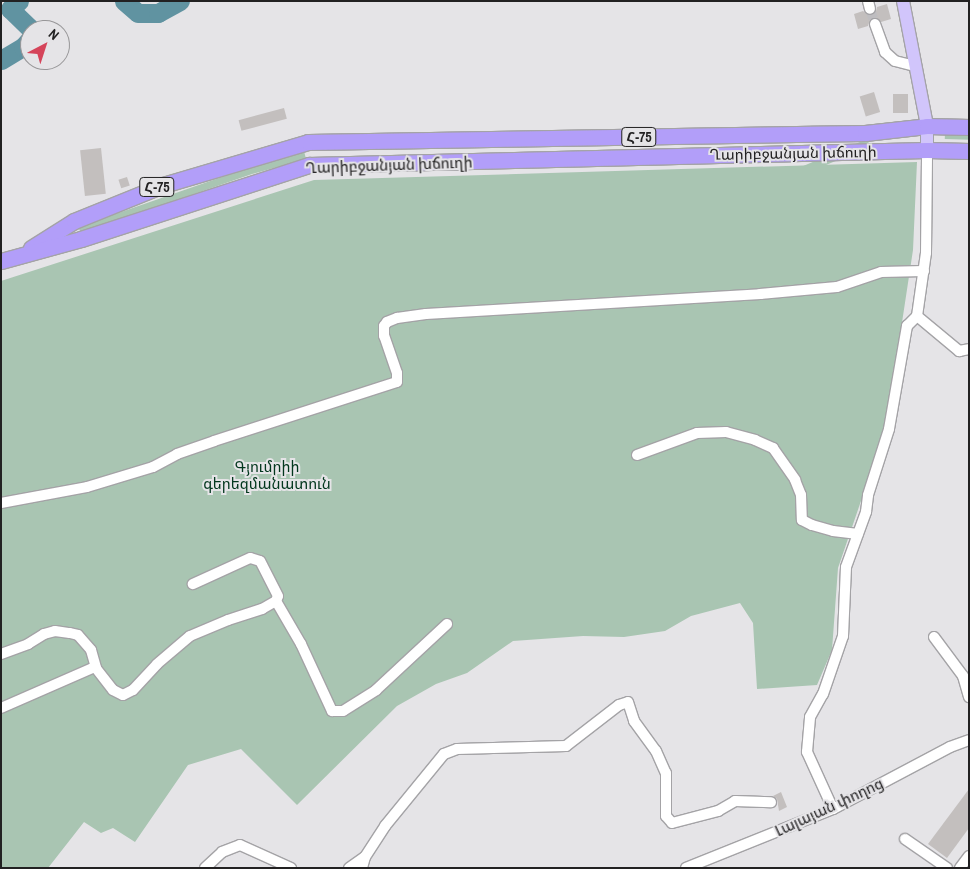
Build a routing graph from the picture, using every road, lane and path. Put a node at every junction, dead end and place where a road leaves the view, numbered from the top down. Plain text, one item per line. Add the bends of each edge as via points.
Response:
1 (903, 1) edge
2 (875, 24) tunnel mouth
3 (916, 66) junction
4 (927, 126) junction
5 (969, 127) edge
6 (308, 142) junction
7 (927, 150) junction
8 (969, 151) edge
9 (314, 165) junction
10 (17, 256) junction
11 (1, 262) edge
12 (924, 271) junction
13 (917, 316) junction
14 (969, 349) edge
15 (637, 455) dead end
16 (1, 503) edge
17 (858, 534) junction
18 (193, 584) dead end
19 (276, 601) junction
20 (447, 624) dead end
21 (934, 638) dead end
22 (1, 654) edge
23 (96, 668) junction
24 (969, 697) edge
25 (1, 708) edge
26 (969, 740) edge
27 (771, 802) dead end
28 (833, 808) junction
29 (905, 839) dead end
30 (969, 856) edge
31 (363, 862) edge
32 (206, 868) edge
33 (291, 868) edge
34 (349, 868) edge
35 (686, 868) edge
36 (947, 868) edge
37 (960, 868) edge

1 - 3 main road
2 - 3 street via 885,52 895,60
3 - 4 main road
4 - 5 highway, Ղարիբջանյան խճուղի / Հ-75
4 - 6 highway, Ղարիբջանյան խճուղի / Հ-75 via 865,133
4 - 7 main road
6 - 9 highway
6 - 10 highway, Ղարիբջանյան խճուղի / Հ-75 via 163,185 74,221
7 - 8 highway, Ղարիբջանյան խճուղի / Հ-75
7 - 9 highway, Ղարիբջանյան խճուղի / Հ-75
7 - 12 street
9 - 10 highway, Ղարիբջանյան խճուղի / Հ-75
10 - 11 highway, Հ-75
12 - 13 street
12 - 16 street via 881,272 837,288 397,318 384,326 384,336 398,373 397,382 214,441 94,485
13 - 14 street via 958,351
13 - 17 street via 907,326 889,429
15 - 17 street via 697,433 726,432 755,440 773,448 795,480 801,495 802,520 826,529
17 - 28 street via 846,567 843,636 823,694 810,717 807,743 807,752
18 - 19 street via 250,558 260,561 269,575 278,596
19 - 20 street via 301,644 332,711 343,711 376,690
19 - 23 street via 262,610 190,636 133,690 123,695 113,690
21 - 24 street via 963,676
22 - 23 street via 44,634 70,632 78,635 91,650
23 - 25 street
26 - 28 street, Լալայան փողոց
27 - 31 street via 736,801 718,811 672,824 666,816 666,773 656,751 634,721 628,702 619,705 566,746 458,749 444,754 385,826
28 - 35 street, Լալայան փողոց
29 - 36 street
30 - 37 street
31 - 34 street
32 - 33 street via 222,852 240,845

